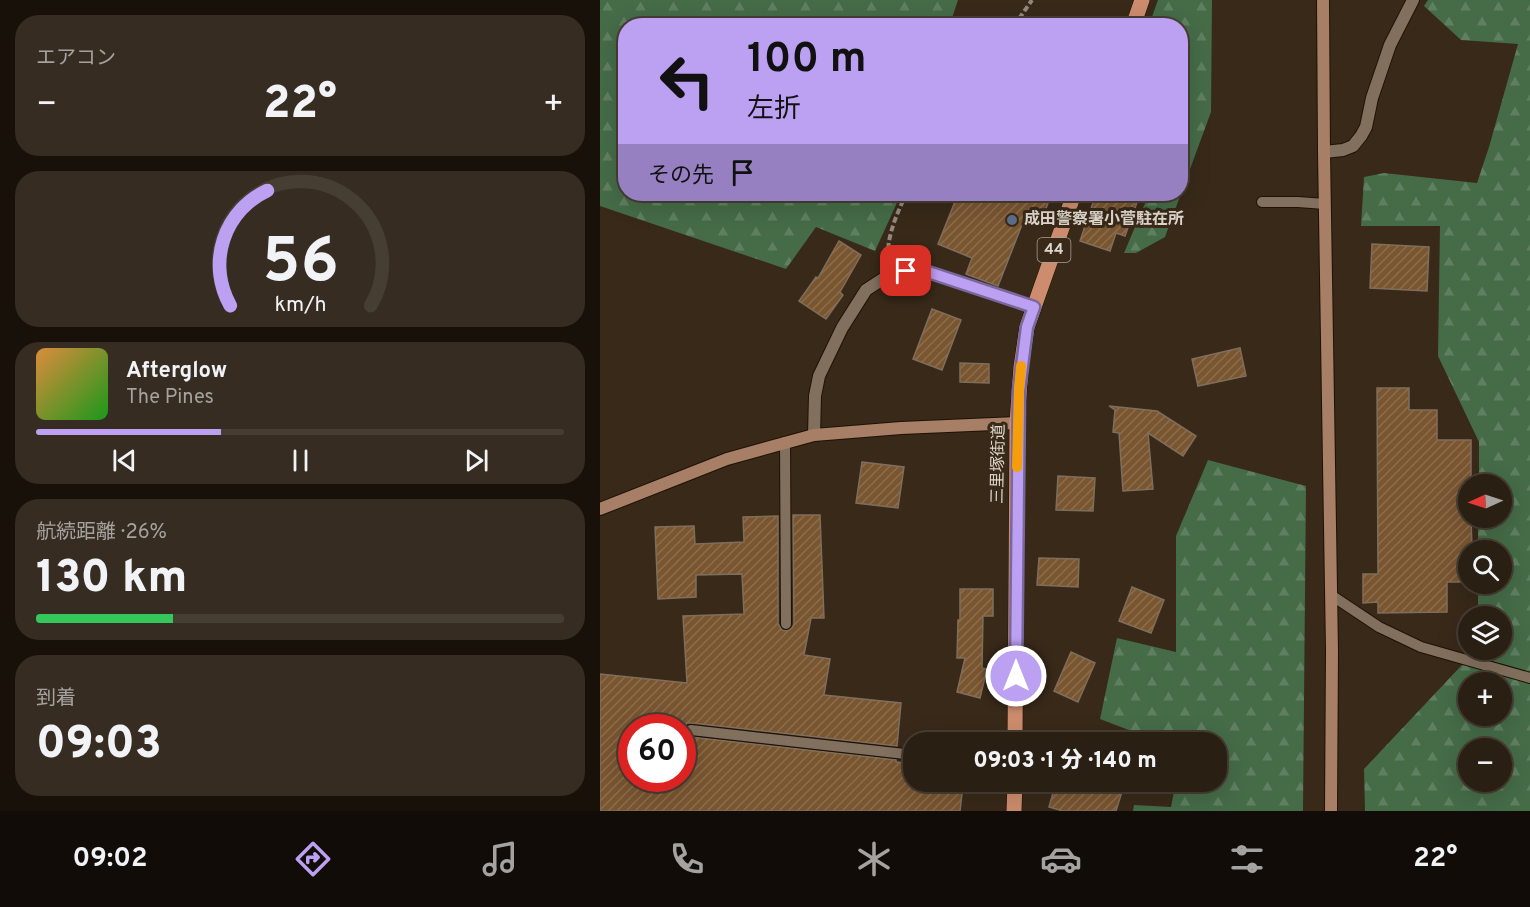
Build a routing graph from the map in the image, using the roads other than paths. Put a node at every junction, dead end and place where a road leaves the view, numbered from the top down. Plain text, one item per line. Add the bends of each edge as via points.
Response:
1 (1142, 0) edge
2 (1323, 0) edge
3 (1413, 0) edge
4 (1136, 18) edge
5 (1324, 152) junction
6 (1072, 201) edge
7 (1262, 202) dead end
8 (1325, 204) junction
9 (1034, 307) junction
10 (1017, 423) junction
11 (814, 435) junction
12 (785, 442) junction
13 (600, 509) edge
14 (1331, 595) junction
15 (786, 624) dead end
16 (1530, 678) edge
17 (696, 730) edge
18 (1015, 732) edge
19 (903, 754) edge
20 (1015, 792) edge
21 (1014, 811) edge
22 (1331, 811) edge

1 - 4 main road
2 - 5 street
3 - 5 street via 1390,45 1361,136 1353,146
5 - 8 street
6 - 9 main road, 三里塚街道 / 44
7 - 8 lane
8 - 14 street
9 - 10 main road, 三里塚街道 / 44 via 1021,367
9 - 11 street via 925,271 889,275 866,290 819,376
10 - 11 street
10 - 18 main road, 三里塚街道 / 44
11 - 12 street
12 - 13 street via 727,459
12 - 15 lane
14 - 16 lane via 1379,627 1420,647
14 - 22 street
17 - 19 lane
20 - 21 main road

